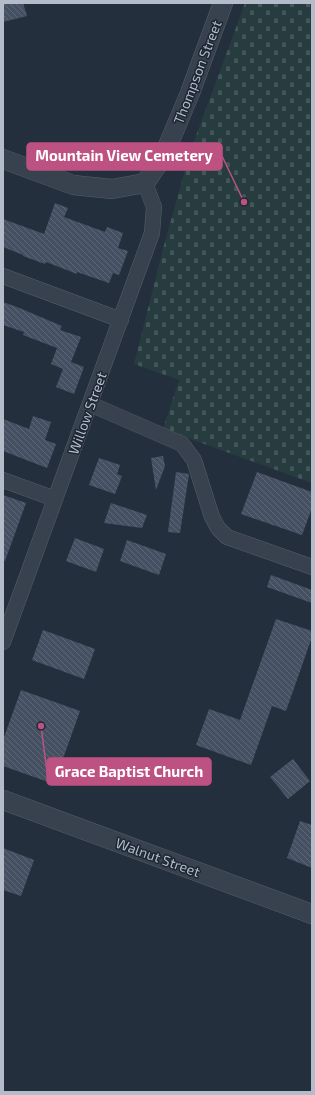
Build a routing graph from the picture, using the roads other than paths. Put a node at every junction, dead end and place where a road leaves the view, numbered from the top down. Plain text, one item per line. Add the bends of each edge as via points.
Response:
1 (223, 3) edge
2 (3, 159) edge
3 (145, 183) junction
4 (3, 276) edge
5 (121, 320) junction
6 (90, 404) junction
7 (3, 480) edge
8 (55, 499) junction
9 (312, 567) edge
10 (3, 642) edge
11 (3, 800) edge
12 (312, 914) edge

1 - 3 street, Thompson Street via 170,142
2 - 3 street via 73,185 112,189
3 - 5 street, Willow Street via 154,207 152,233
4 - 5 street
5 - 6 street, Willow Street
6 - 8 street, Willow Street
6 - 9 street via 182,444 194,460 212,517 218,528 227,536
7 - 8 street
8 - 10 street, Willow Street
11 - 12 street, Walnut Street

